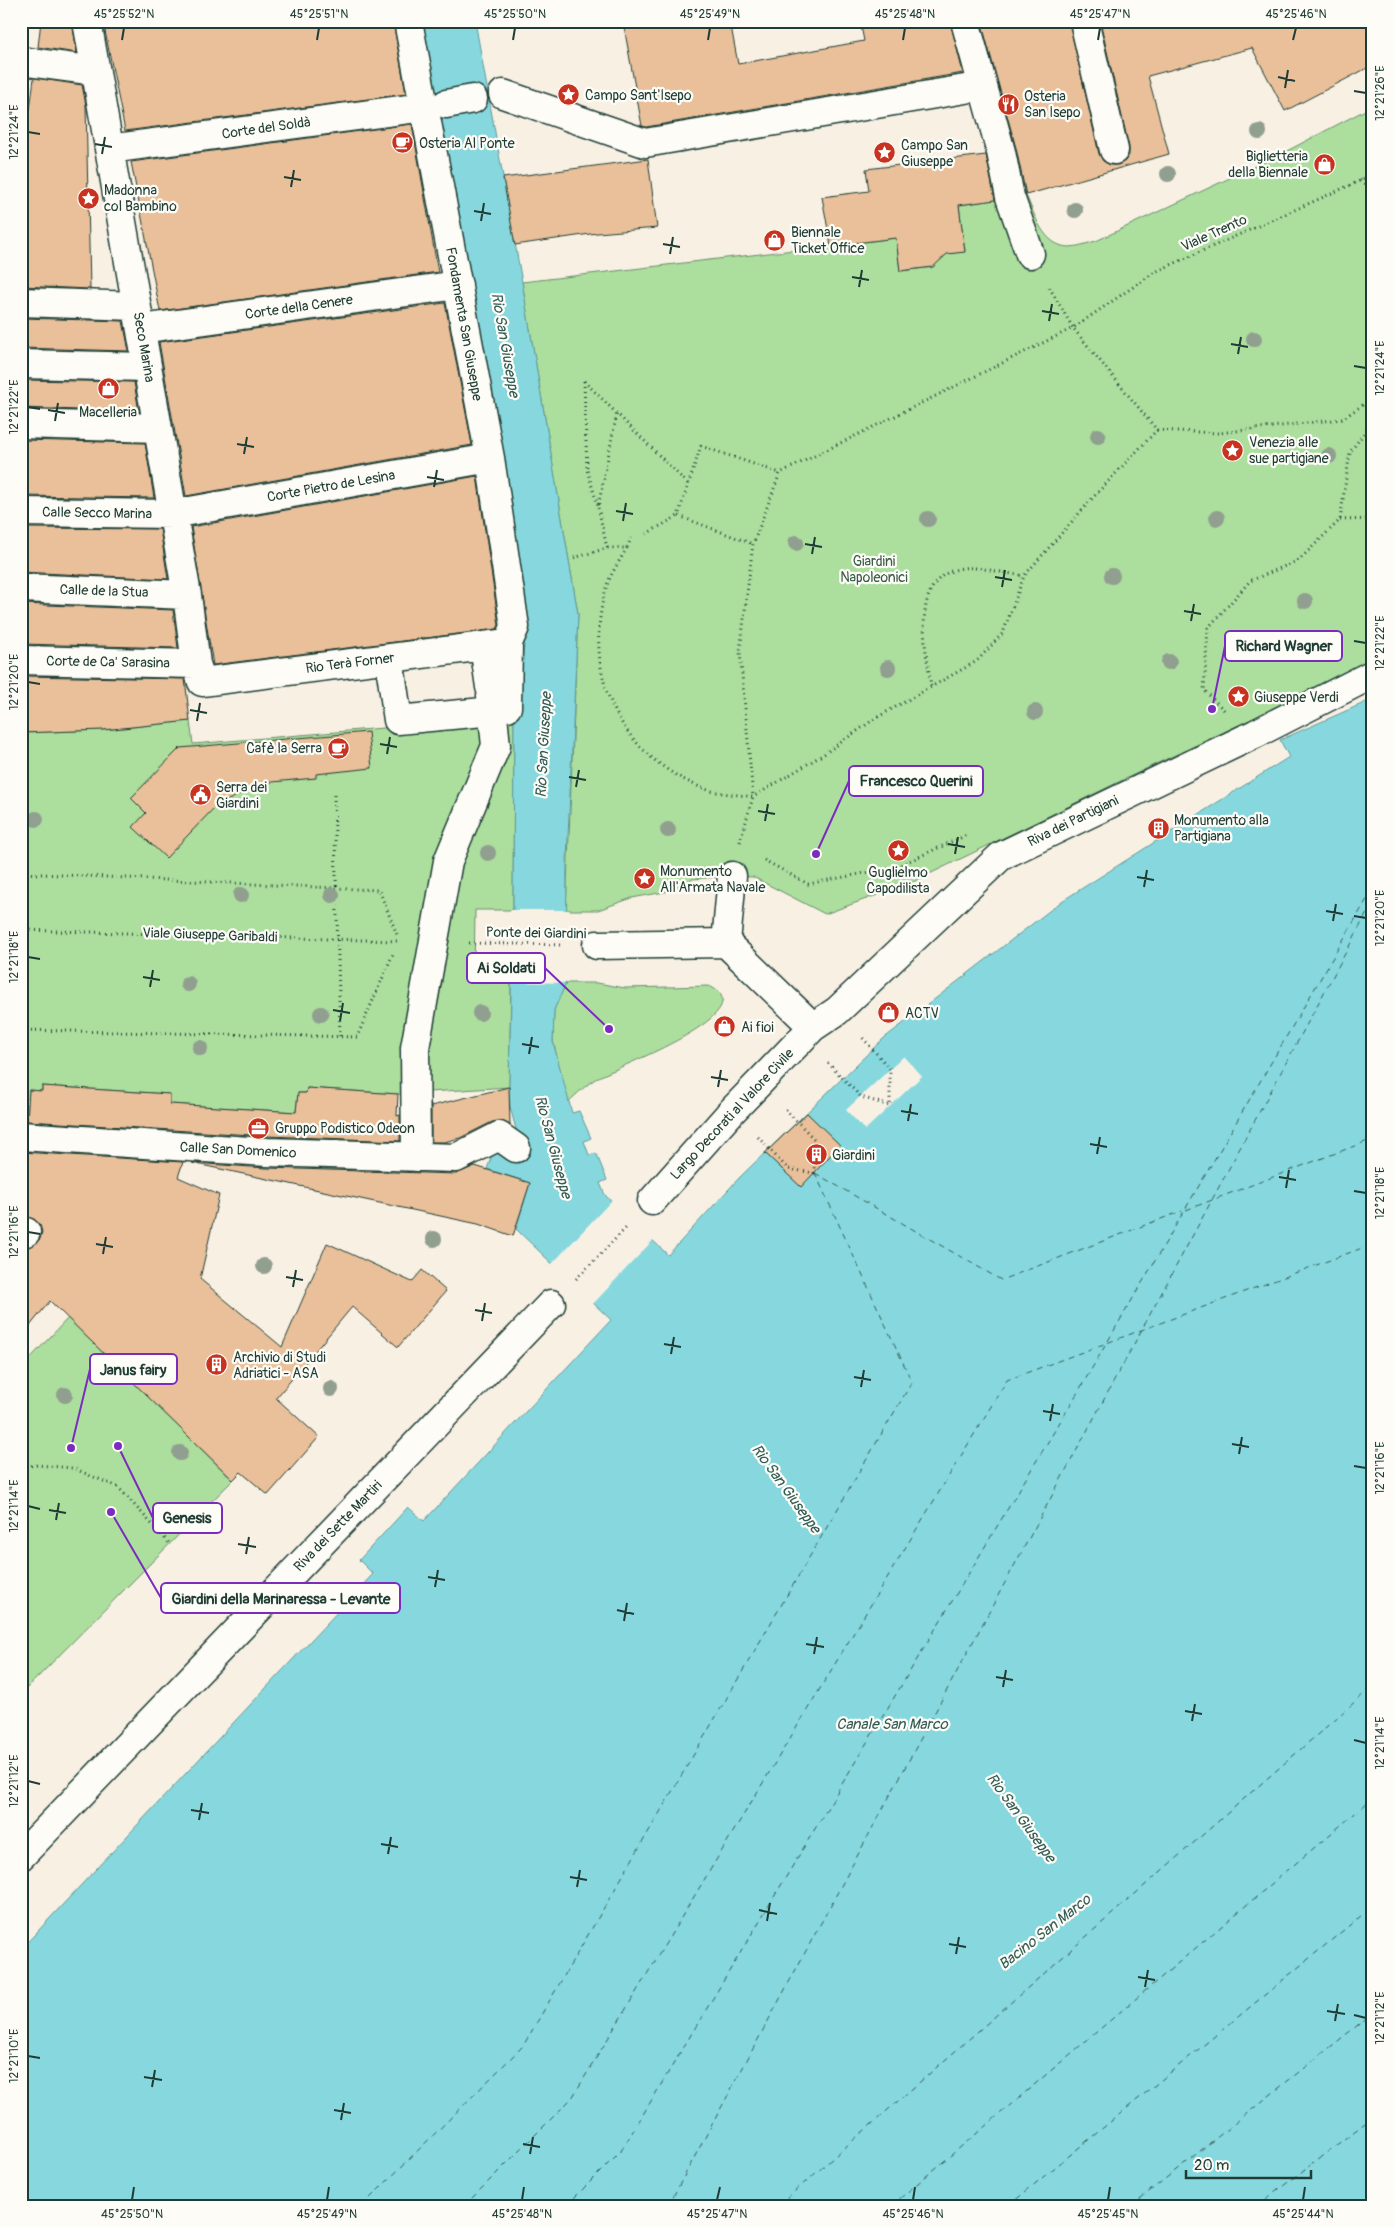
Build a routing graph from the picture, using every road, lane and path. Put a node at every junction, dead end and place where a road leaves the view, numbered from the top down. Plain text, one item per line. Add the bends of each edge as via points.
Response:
1 (87, 21) edge
2 (408, 21) edge
3 (964, 21) edge
4 (1084, 21) edge
5 (21, 61) edge
6 (96, 70) junction
7 (983, 86) junction
8 (503, 94) dead end
9 (473, 99) dead end
10 (435, 105) junction
11 (109, 149) junction
12 (1114, 150) dead end
13 (1373, 175) edge
14 (1360, 180) junction
15 (1373, 191) edge
16 (1030, 254) joint
17 (458, 285) junction
18 (21, 302) edge
19 (139, 318) junction
20 (1073, 328) junction
21 (21, 364) edge
22 (147, 367) junction
23 (1373, 398) edge
24 (616, 413) junction
25 (1373, 421) edge
26 (21, 424) edge
27 (158, 428) junction
28 (1157, 430) junction
29 (490, 458) junction
30 (780, 473) junction
31 (688, 484) junction
32 (598, 507) junction
33 (21, 512) edge
34 (173, 514) junction
35 (678, 516) junction
36 (1373, 519) edge
37 (1340, 520) junction
38 (646, 534) dead end
39 (631, 538) dead end
40 (753, 544) junction
41 (607, 548) junction
42 (626, 548) junction
43 (574, 558) dead end
44 (1024, 576) junction
45 (21, 588) edge
46 (187, 595) junction
47 (502, 639) junction
48 (389, 658) junction
49 (21, 660) edge
50 (198, 668) junction
51 (1373, 674) edge
52 (931, 686) junction
53 (495, 704) junction
54 (1229, 715) dead end
55 (334, 796) dead end
56 (753, 796) junction
57 (974, 832) dead end
58 (757, 856) dead end
59 (21, 873) edge
60 (732, 876) joint
61 (336, 887) junction
62 (21, 930) edge
63 (338, 939) junction
64 (399, 941) junction
65 (475, 943) dead end
66 (726, 943) junction
67 (597, 945) joint
68 (813, 1027) junction
69 (21, 1030) edge
70 (340, 1037) junction
71 (872, 1049) dead end
72 (843, 1078) dead end
73 (797, 1122) dead end
74 (21, 1136) edge
75 (516, 1148) dead end
76 (769, 1149) dead end
77 (416, 1157) junction
78 (456, 1158) junction
79 (485, 1159) dead end
80 (652, 1201) dead end
81 (614, 1240) dead end
82 (585, 1270) dead end
83 (551, 1304) dead end
84 (21, 1467) edge
85 (170, 1544) dead end
86 (21, 1856) edge

1 - 6 street, Seco Marina
2 - 10 street, Fondamenta San Giuseppe
3 - 7 street
4 - 12 street
5 - 6 street
6 - 11 street, Seco Marina
7 - 8 street via 645,143
7 - 16 street via 1010,197
9 - 10 street, Corte del Soldà
10 - 11 street, Corte del Soldà
10 - 17 street, Fondamenta San Giuseppe
11 - 19 street, Seco Marina
13 - 14 path, Viale Trento
14 - 15 path
14 - 20 path, Viale Trento via 1155,272
16 - 20 path
17 - 19 street, Corte della Cenere
17 - 29 street, Fondamenta San Giuseppe
18 - 19 street, Corte della Cenere
19 - 22 street, Seco Marina
20 - 28 path
20 - 30 path, Viale Trento
21 - 22 street
22 - 27 street, Seco Marina
23 - 28 path via 1342,419 1219,433
24 - 31 path
24 - 32 path
24 - 32 path via 584,381 587,470
25 - 37 path via 1350,452
26 - 27 street
27 - 34 street, Seco Marina
28 - 44 path
29 - 34 street, Corte Pietro de Lesina
29 - 47 street, Fondamenta San Giuseppe
30 - 31 path via 701,446
30 - 40 path
31 - 35 path
32 - 41 path
33 - 34 street, Calle Secco Marina
34 - 46 street, Seco Marina
35 - 38 path
35 - 40 path
36 - 37 path
37 - 54 path via 1299,560 1250,581 1208,628 1204,690
39 - 42 path
40 - 56 path via 740,652
41 - 42 path
41 - 43 path
42 - 56 path via 606,587 597,639 604,686 621,724 655,762 702,788
44 - 52 path via 1003,633 977,661
44 - 52 path via 964,568 942,576 926,600 923,629
45 - 46 street, Calle de la Stua
46 - 50 street, Seco Marina
47 - 48 street, Rio Terà Forner
47 - 53 street, Fondamenta San Giuseppe
48 - 50 street, Rio Terà Forner via 202,682
48 - 53 street via 398,720
49 - 50 street, Corte de Ca' Sarasina
51 - 68 street, Riva dei Partigiani via 1001,856 837,1011
52 - 56 path
53 - 77 street, Fondamenta San Giuseppe via 496,746 448,860 415,1048
55 - 61 path
56 - 60 path
57 - 58 path via 896,867 808,884
59 - 61 path
60 - 66 street
61 - 63 path
61 - 64 path via 379,890
62 - 63 path, Viale Giuseppe Garibaldi
63 - 64 path, Viale Giuseppe Garibaldi
63 - 70 path
64 - 70 path via 357,1038
65 - 67 path, Ponte dei Giardini
66 - 67 street
66 - 68 street
68 - 80 street, Largo Decorati al Valore Civile
69 - 70 path
71 - 72 path via 890,1069 890,1106 861,1097
73 - 76 path via 815,1140 814,1173 788,1168
74 - 77 street, Calle San Domenico via 267,1152
75 - 78 street, Calle San Domenico via 500,1136
77 - 78 street, Calle San Domenico
78 - 79 street, Calle San Domenico
81 - 82 path
83 - 86 street, Riva dei Sette Martiri
84 - 85 path via 72,1468 118,1487

